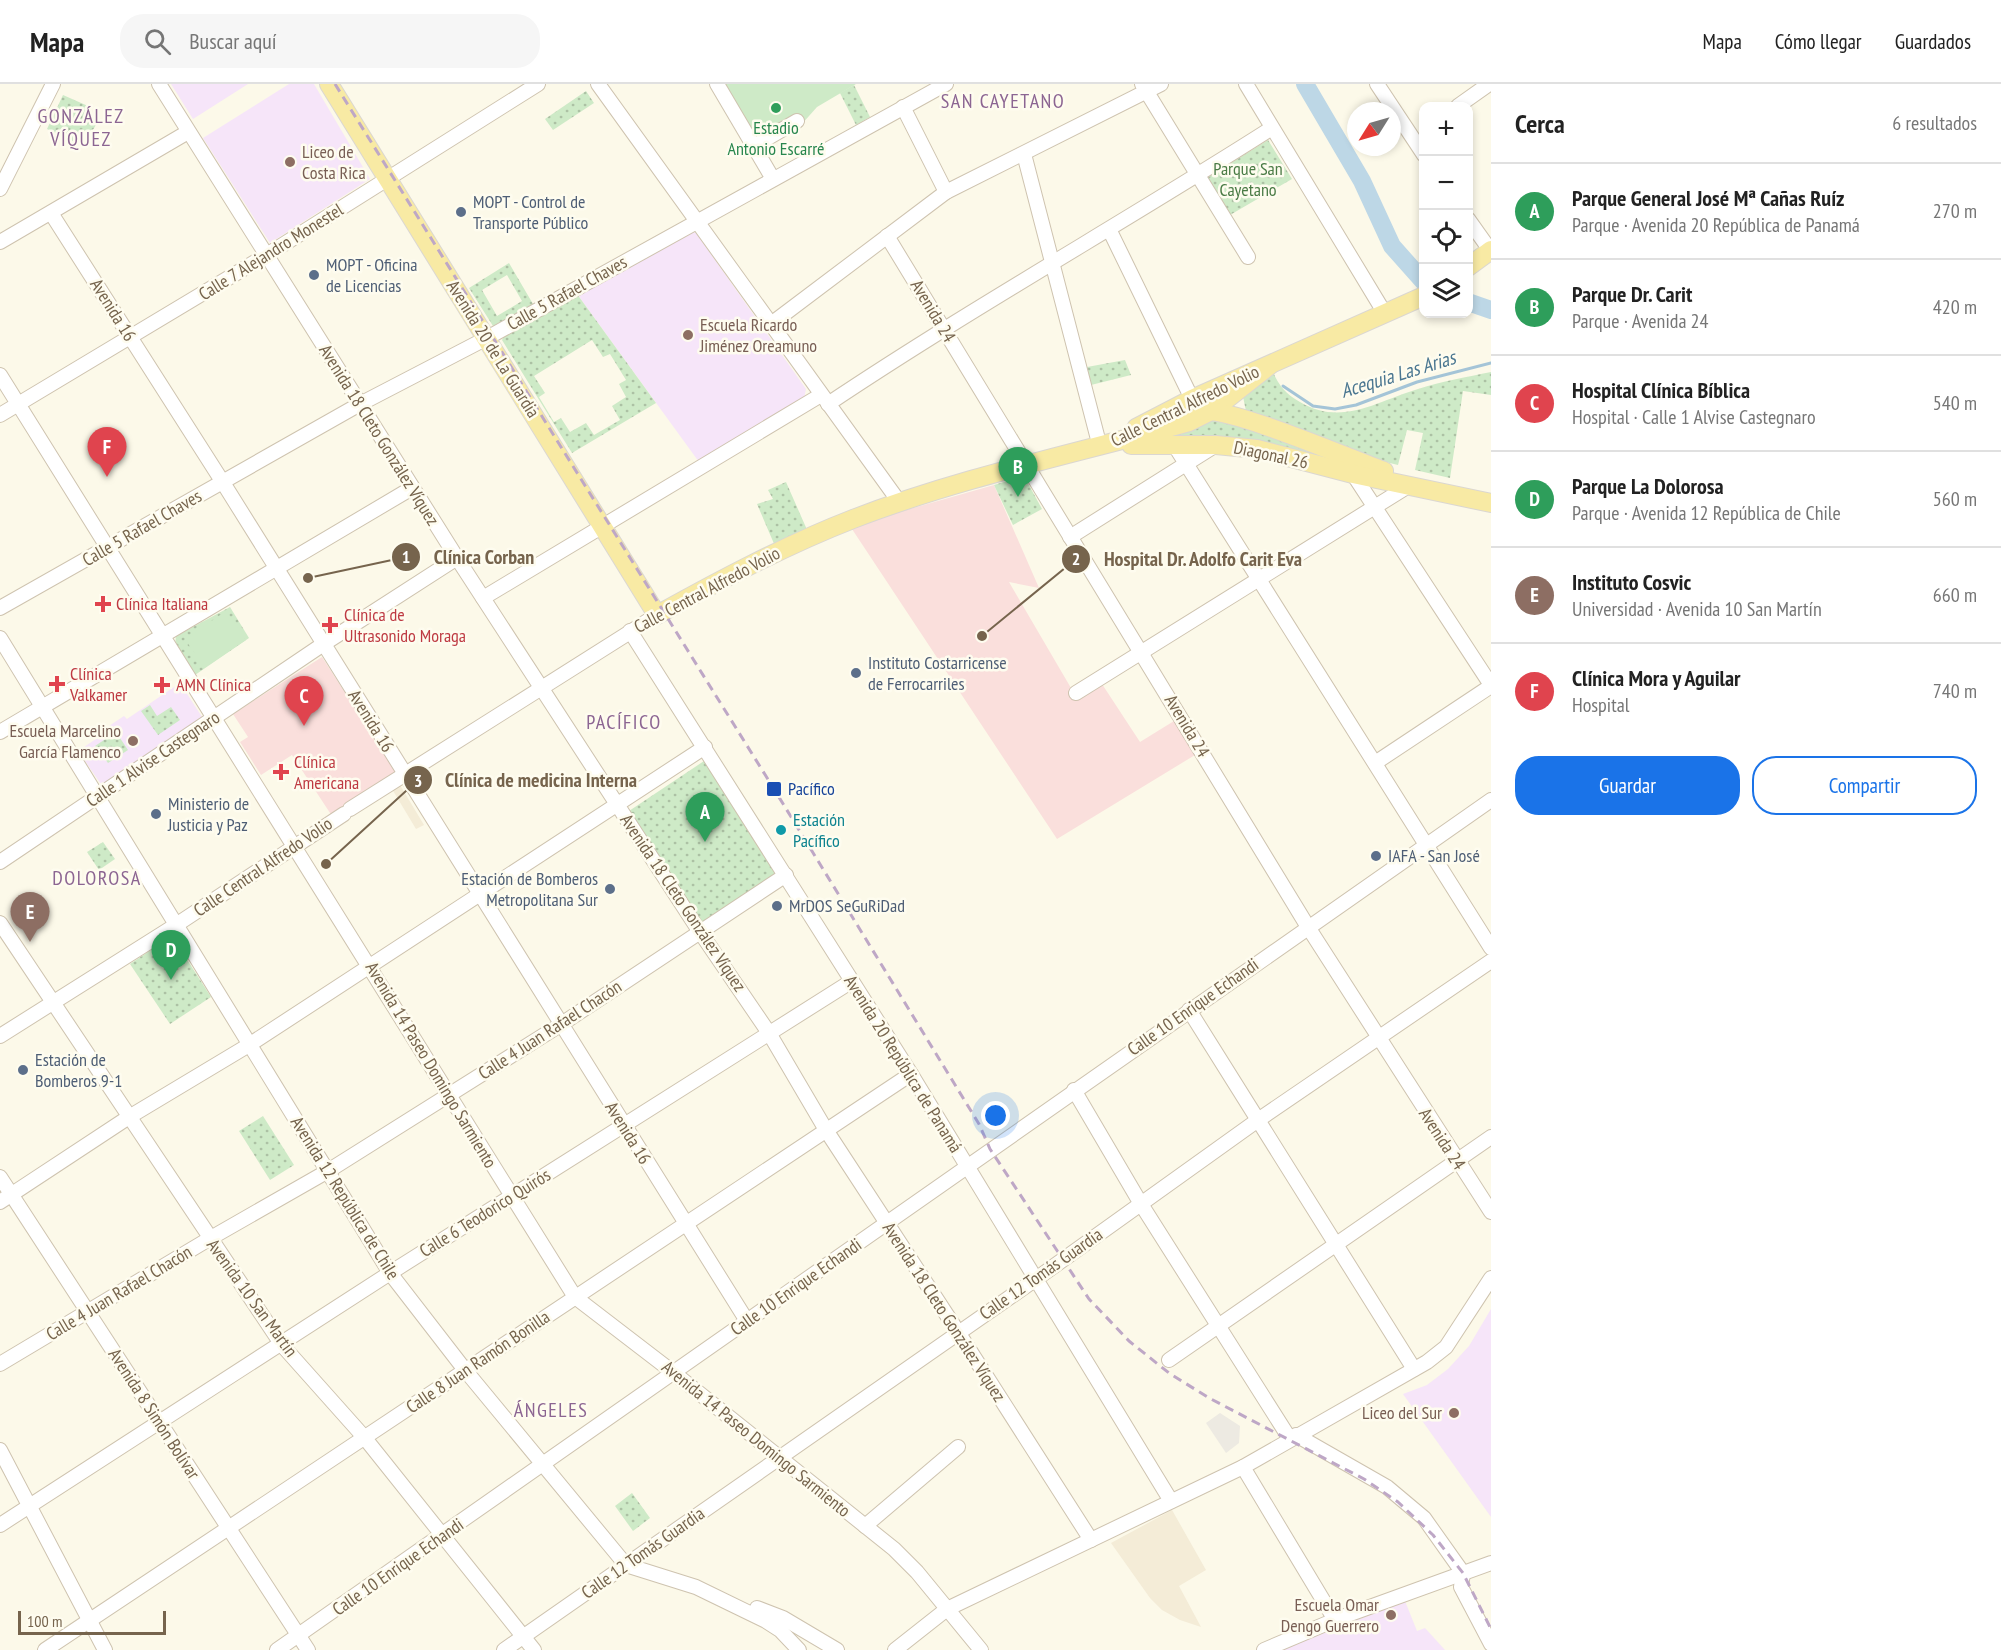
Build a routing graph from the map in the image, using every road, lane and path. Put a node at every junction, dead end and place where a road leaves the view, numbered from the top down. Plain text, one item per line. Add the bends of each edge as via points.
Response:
1 (53, 84) edge
2 (159, 84) edge
3 (329, 84) edge
4 (538, 84) edge
5 (598, 84) edge
6 (717, 84) edge
7 (946, 84) edge
8 (1161, 84) edge
9 (1246, 84) edge
10 (1377, 84) edge
11 (1489, 84) edge
12 (1145, 88) edge
13 (1464, 102) edge
14 (903, 108) junction
15 (797, 121) dead end
16 (1272, 128) junction
17 (188, 132) junction
18 (1418, 136) edge
19 (754, 146) junction
20 (1024, 154) junction
21 (6, 163) edge
22 (1198, 176) junction
23 (773, 179) junction
24 (388, 180) junction
25 (0, 189) edge
26 (946, 192) junction
27 (51, 213) junction
28 (697, 222) junction
29 (1473, 226) edge
30 (1110, 231) junction
31 (887, 236) junction
32 (0, 242) edge
33 (1491, 250) edge
34 (265, 256) junction
35 (1248, 257) dead end
36 (1472, 264) edge
37 (1053, 265) junction
38 (1419, 298) edge
39 (1384, 312) junction
40 (771, 324) junction
41 (943, 329) junction
42 (130, 338) junction
43 (487, 338) junction
44 (1270, 365) junction
45 (0, 375) edge
46 (1239, 388) junction
47 (825, 399) junction
48 (1192, 399) junction
49 (18, 404) junction
50 (360, 404) junction
51 (1213, 410) junction
52 (0, 415) edge
53 (1155, 419) junction
54 (1250, 422) junction
55 (1173, 443) junction
56 (1216, 444) junction
57 (1100, 447) junction
58 (1185, 463) junction
59 (1028, 465) junction
60 (1353, 474) junction
61 (222, 481) junction
62 (1410, 485) junction
63 (412, 488) junction
64 (1439, 491) junction
65 (900, 503) junction
66 (1491, 503) edge
67 (1375, 507) junction
68 (603, 528) junction
69 (1070, 537) junction
70 (107, 548) junction
71 (457, 558) junction
72 (276, 570) junction
73 (1260, 579) junction
74 (483, 598) junction
75 (0, 608) edge
76 (657, 615) junction
77 (630, 631) junction
78 (162, 636) junction
79 (0, 638) edge
80 (322, 645) junction
81 (1142, 652) junction
82 (1490, 681) edge
83 (540, 687) junction
84 (1076, 693) dead end
85 (43, 706) junction
86 (215, 718) junction
87 (0, 732) edge
88 (705, 747) junction
89 (1375, 763) junction
90 (404, 774) junction
91 (97, 796) junction
92 (1491, 800) edge
93 (618, 805) junction
94 (1427, 845) junction
95 (296, 846) junction
96 (0, 862) edge
97 (786, 875) junction
98 (480, 895) junction
99 (0, 923) edge
100 (176, 925) junction
101 (1308, 927) junction
102 (700, 932) junction
103 (1491, 948) edge
104 (1491, 961) edge
105 (371, 966) junction
106 (852, 981) junction
107 (53, 1003) junction
108 (1189, 1010) junction
109 (560, 1025) junction
110 (769, 1033) junction
111 (0, 1036) edge
112 (1377, 1038) junction
113 (249, 1045) junction
114 (911, 1074) junction
115 (1074, 1090) junction
116 (451, 1094) junction
117 (129, 1116) junction
118 (1258, 1120) junction
119 (623, 1125) junction
120 (826, 1130) junction
121 (1491, 1137) edge
122 (1456, 1161) junction
123 (967, 1167) junction
124 (328, 1171) junction
125 (0, 1177) edge
126 (510, 1197) junction
127 (5, 1199) edge
128 (1141, 1204) junction
129 (1491, 1212) edge
130 (685, 1224) junction
131 (886, 1224) junction
132 (209, 1239) junction
133 (1337, 1245) junction
134 (390, 1273) junction
135 (1491, 1278) edge
136 (1036, 1279) junction
137 (575, 1297) junction
138 (87, 1312) junction
139 (747, 1321) junction
140 (1218, 1326) junction
141 (958, 1332) junction
142 (282, 1345) junction
143 (1169, 1360) dead end
144 (0, 1364) edge
145 (1414, 1369) junction
146 (465, 1370) junction
147 (674, 1373) junction
148 (161, 1423) junction
149 (364, 1437) junction
150 (1293, 1437) junction
151 (958, 1448) dead end
152 (0, 1450) edge
153 (779, 1457) junction
154 (544, 1464) junction
155 (1243, 1467) junction
156 (1172, 1501) junction
157 (30, 1506) junction
158 (0, 1525) edge
159 (865, 1526) junction
160 (228, 1528) junction
161 (444, 1535) junction
162 (1091, 1540) junction
163 (1491, 1563) edge
164 (626, 1565) junction
165 (1462, 1573) junction
166 (696, 1587) junction
167 (947, 1608) junction
168 (1335, 1620) junction
169 (89, 1621) junction
170 (298, 1635) junction
171 (523, 1636) junction
172 (1491, 1644) edge
173 (45, 1650) edge
174 (105, 1650) edge
175 (277, 1650) edge
176 (308, 1650) edge
177 (504, 1650) edge
178 (534, 1650) edge
179 (799, 1650) edge
180 (837, 1650) edge
181 (895, 1650) edge
182 (981, 1650) edge
183 (1264, 1650) edge

1 - 21 street
2 - 17 street, Avenida 18 Cleto González Víquez
3 - 24 main road, Avenida 20 de La Guardia
4 - 24 street, Calle 7 Alejandro Monestel
5 - 28 street
6 - 19 street
7 - 14 street, Calle 5 Rafael Chaves
8 - 12 street
9 - 16 street
10 - 18 street
11 - 13 street
12 - 20 street
12 - 22 street
14 - 23 street, Calle 5 Rafael Chaves
14 - 26 street
15 - 19 street
16 - 22 street
16 - 39 street
17 - 27 street
17 - 34 street, Avenida 18 Cleto González Víquez
19 - 23 street
20 - 26 street
20 - 37 street
21 - 25 street
22 - 30 street
22 - 35 street
23 - 28 street, Calle 5 Rafael Chaves
24 - 34 street, Calle 7 Alejandro Monestel
24 - 43 main road, Avenida 20 de La Guardia
26 - 31 street
27 - 32 street
27 - 42 street, Avenida 16
28 - 40 street
28 - 43 street, Calle 5 Rafael Chaves
29 - 33 street
30 - 37 street
30 - 48 street
31 - 40 street
31 - 41 street, Avenida 24
33 - 36 main road
34 - 42 street, Calle 7 Alejandro Monestel
34 - 50 street, Avenida 18 Cleto González Víquez
37 - 41 street
37 - 57 street
38 - 39 main road, Calle Central Alfredo Volio
39 - 44 main road, Calle Central Alfredo Volio
40 - 47 street
41 - 47 street
41 - 59 street, Avenida 24
42 - 49 street, Calle 7 Alejandro Monestel
42 - 61 street, Avenida 16
43 - 50 street, Calle 5 Rafael Chaves
43 - 68 main road, Avenida 20 de La Guardia
44 - 46 main road, Calle Central Alfredo Volio
44 - 48 main road, Calle Central Alfredo Volio
45 - 49 street, Avenida 14 Paseo Domingo Sarmiento
46 - 51 main road, Calle Central Alfredo Volio
46 - 54 main road via 1239,403
47 - 65 street
47 - 68 street
48 - 53 main road, Calle Central Alfredo Volio
49 - 52 street, Calle 7 Alejandro Monestel
49 - 70 street, Avenida 14 Paseo Domingo Sarmiento
50 - 61 street, Calle 5 Rafael Chaves
50 - 63 street, Avenida 18 Cleto González Víquez
51 - 53 main road, Diagonal 26
51 - 54 main road, Diagonal 26
51 - 57 main road, Calle Central Alfredo Volio via 1190,422
53 - 57 main road, Calle Central Alfredo Volio
54 - 64 main road, Diagonal 26
55 - 56 main road, Diagonal 26
55 - 57 main road, Diagonal 26
55 - 58 street
56 - 58 street
56 - 60 main road, Diagonal 26 via 1257,449
57 - 59 main road, Calle Central Alfredo Volio
58 - 69 street
58 - 73 street
59 - 65 main road, Calle Central Alfredo Volio
59 - 69 street, Avenida 24
60 - 62 main road, Diagonal 26
60 - 67 street
61 - 70 street, Calle 5 Rafael Chaves
61 - 72 street, Avenida 16
62 - 64 main road, Diagonal 26
62 - 67 street
63 - 71 street, Avenida 18 Cleto González Víquez
63 - 72 street
64 - 66 main road, Diagonal 26
65 - 76 main road, Calle Central Alfredo Volio via 812,537
67 - 73 street
67 - 82 street
68 - 74 street
68 - 76 main road, Avenida 20 de La Guardia
69 - 81 street, Avenida 24
70 - 75 street, Calle 5 Rafael Chaves
70 - 78 street, Avenida 14 Paseo Domingo Sarmiento
71 - 74 street, Avenida 18 Cleto González Víquez
71 - 80 street, Calle 1 Alvise Castegnaro
72 - 78 street
72 - 80 street, Avenida 16
73 - 81 street
73 - 89 street
74 - 83 street, Avenida 18 Cleto González Víquez
76 - 77 street, Calle Central Alfredo Volio
77 - 83 street, Calle Central Alfredo Volio
77 - 88 street, Avenida 20 República de Panamá
78 - 85 street
78 - 86 street, Avenida 14 Paseo Domingo Sarmiento
79 - 85 street, Avenida 12 República de Chile
80 - 86 street, Calle 1 Alvise Castegnaro
80 - 90 street, Avenida 16
81 - 84 street
81 - 101 street, Avenida 24
82 - 89 street
83 - 90 street, Calle Central Alfredo Volio
83 - 93 street, Avenida 18 Cleto González Víquez
85 - 87 street
85 - 91 street, Avenida 12 República de Chile
86 - 91 street, Calle 1 Alvise Castegnaro
86 - 95 street, Avenida 14 Paseo Domingo Sarmiento
88 - 93 street
88 - 97 street, Avenida 20 República de Panamá
89 - 94 street
90 - 95 street, Calle Central Alfredo Volio
90 - 98 street, Avenida 16
91 - 96 street, Calle 1 Alvise Castegnaro
91 - 100 street, Avenida 12 República de Chile
92 - 94 street, Calle 10 Enrique Echandi
93 - 98 street
93 - 102 street, Avenida 18 Cleto González Víquez
94 - 101 street, Calle 10 Enrique Echandi
94 - 103 street
95 - 100 street, Calle Central Alfredo Volio
95 - 105 street, Avenida 14 Paseo Domingo Sarmiento
97 - 102 street, Calle 4 Juan Rafael Chacón
97 - 106 street, Avenida 20 República de Panamá
98 - 105 street
98 - 109 street, Avenida 16
99 - 107 street, Avenida 10 San Martín
100 - 107 street, Calle Central Alfredo Volio
100 - 113 street, Avenida 12 República de Chile
101 - 108 street, Calle 10 Enrique Echandi
101 - 112 street, Avenida 24
102 - 109 street, Calle 4 Juan Rafael Chacón
102 - 110 street, Avenida 18 Cleto González Víquez
104 - 112 street, Calle 12 Tomás Guardia
105 - 113 street
105 - 116 street, Avenida 14 Paseo Domingo Sarmiento
106 - 110 street, Calle 6 Teodorico Quirós
106 - 114 street, Avenida 20 República de Panamá
107 - 111 street, Calle Central Alfredo Volio
107 - 117 street, Avenida 10 San Martín
108 - 115 street, Calle 10 Enrique Echandi
108 - 118 street
109 - 116 street, Calle 4 Juan Rafael Chacón
109 - 119 street, Avenida 16
110 - 119 street, Calle 6 Teodorico Quirós
110 - 120 street, Avenida 18 Cleto González Víquez
112 - 118 street, Calle 12 Tomás Guardia
112 - 122 street, Avenida 24
113 - 117 street
113 - 124 street, Avenida 12 República de Chile
114 - 120 street, Calle 8 Juan Ramón Bonilla
114 - 123 street, Avenida 20 República de Panamá
115 - 123 street, Calle 10 Enrique Echandi
115 - 128 street
116 - 124 street, Calle 4 Juan Rafael Chacón
116 - 126 street, Avenida 14 Paseo Domingo Sarmiento
117 - 127 street
117 - 132 street, Avenida 10 San Martín
118 - 128 street, Calle 12 Tomás Guardia
118 - 133 street
119 - 126 street, Calle 6 Teodorico Quirós
119 - 130 street, Avenida 16
120 - 130 street, Calle 8 Juan Ramón Bonilla
120 - 131 street, Avenida 18 Cleto González Víquez
121 - 122 street
122 - 129 street, Avenida 24
122 - 133 street
123 - 131 street, Calle 10 Enrique Echandi
123 - 136 street, Avenida 20 República de Panamá
124 - 132 street, Calle 4 Juan Rafael Chacón
124 - 134 street, Avenida 12 República de Chile
125 - 127 street, Avenida 8 Simón Bolívar
126 - 134 street, Calle 6 Teodorico Quirós
126 - 137 street, Avenida 14 Paseo Domingo Sarmiento
127 - 138 street, Avenida 8 Simón Bolívar
128 - 136 street, Calle 12 Tomás Guardia
128 - 140 street
130 - 137 street, Calle 8 Juan Ramón Bonilla
130 - 139 street, Avenida 16
131 - 139 street, Calle 10 Enrique Echandi
131 - 141 street, Avenida 18 Cleto González Víquez
132 - 138 street, Calle 4 Juan Rafael Chacón
132 - 142 street, Avenida 10 San Martín
133 - 140 street
133 - 145 street
134 - 142 street, Calle 6 Teodorico Quirós
134 - 146 street, Avenida 12 República de Chile
135 - 145 street via 1446,1347
136 - 141 street, Calle 12 Tomás Guardia
136 - 156 street, Avenida 20 República de Panamá
137 - 146 street, Calle 8 Juan Ramón Bonilla
137 - 147 street, Avenida 14 Paseo Domingo Sarmiento
138 - 144 street, Calle 4 Juan Rafael Chacón
138 - 148 street, Avenida 8 Simón Bolívar
139 - 147 street, Calle 10 Enrique Echandi
140 - 143 street
140 - 150 street
141 - 153 street, Calle 12 Tomás Guardia
141 - 162 street, Avenida 18 Cleto González Víquez
142 - 148 street, Calle 6 Teodorico Quirós
142 - 149 street, Avenida 10 San Martín
145 - 150 street
146 - 149 street, Calle 8 Juan Ramón Bonilla
146 - 154 street, Avenida 12 República de Chile
147 - 153 street, Avenida 14 Paseo Domingo Sarmiento
147 - 154 street, Calle 10 Enrique Echandi
148 - 157 street, Calle 6 Teodorico Quirós
148 - 160 street, Avenida 8 Simón Bolívar
149 - 160 street, Calle 8 Juan Ramón Bonilla
149 - 161 street, Avenida 10 San Martín
150 - 155 street
150 - 165 street via 1400,1495 1437,1532
151 - 159 street
152 - 157 street
153 - 159 street, Avenida 14 Paseo Domingo Sarmiento
153 - 164 street, Calle 12 Tomás Guardia
154 - 161 street, Calle 10 Enrique Echandi
154 - 164 street, Avenida 12 República de Chile
155 - 156 street
155 - 168 street
156 - 162 street
157 - 158 street, Calle 6 Teodorico Quirós
157 - 169 street
159 - 167 street, Avenida 14 Paseo Domingo Sarmiento via 906,1560
160 - 169 street, Calle 8 Juan Ramón Bonilla
160 - 170 street, Avenida 8 Simón Bolívar
161 - 170 street, Calle 10 Enrique Echandi
161 - 171 street, Avenida 10 San Martín
162 - 167 street
163 - 165 street
164 - 166 street
164 - 171 street, Calle 12 Tomás Guardia
165 - 168 street
165 - 172 street via 1461,1587
166 - 179 street via 766,1621
166 - 180 street via 783,1618
167 - 181 street
167 - 182 street, Avenida 14 Paseo Domingo Sarmiento
168 - 183 street
169 - 173 street, Calle 8 Juan Ramón Bonilla
169 - 174 street
170 - 175 street, Calle 10 Enrique Echandi
170 - 176 street, Avenida 8 Simón Bolívar
171 - 177 street, Calle 12 Tomás Guardia
171 - 178 street, Avenida 10 San Martín

